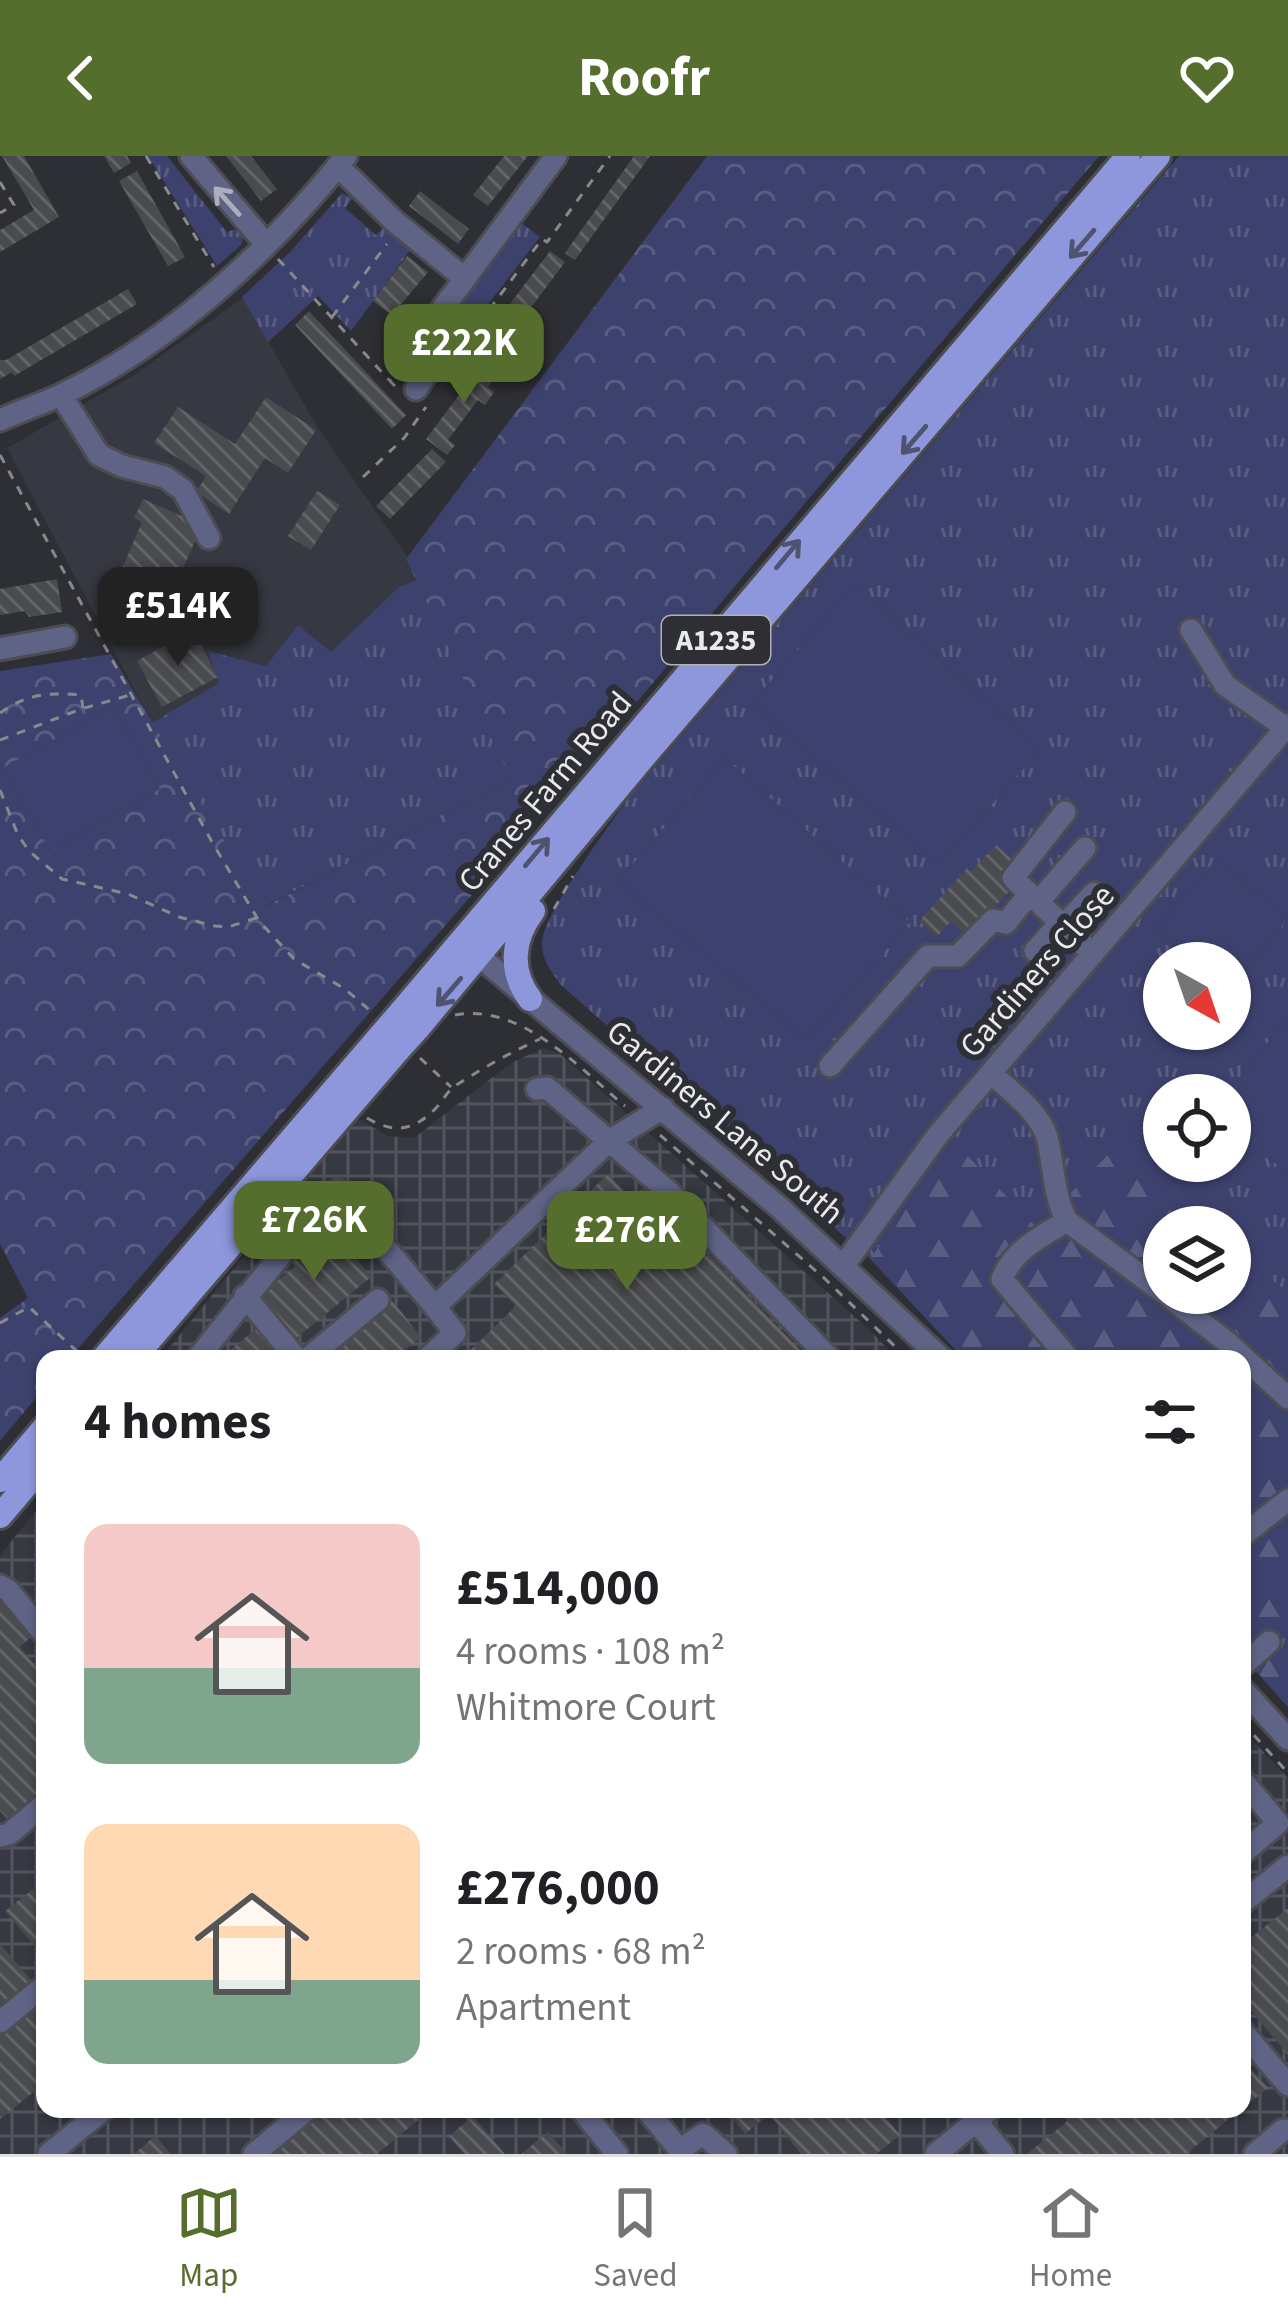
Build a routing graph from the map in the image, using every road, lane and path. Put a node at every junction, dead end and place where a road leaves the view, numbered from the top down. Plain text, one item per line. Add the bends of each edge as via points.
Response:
1 (146, 156) edge
2 (191, 156) edge
3 (556, 156) edge
4 (610, 156) edge
5 (1128, 156) edge
6 (1158, 156) edge
7 (342, 161) edge
8 (0, 182) edge
9 (0, 213) edge
10 (395, 232) dead end
11 (272, 251) junction
12 (216, 270) dead end
13 (464, 277) junction
14 (332, 317) junction
15 (425, 324) dead end
16 (454, 365) dead end
17 (390, 381) junction
18 (61, 395) junction
19 (418, 395) junction
20 (0, 420) edge
21 (0, 455) edge
22 (363, 477) dead end
23 (209, 538) dead end
24 (1191, 630) dead end
25 (65, 637) dead end
26 (0, 649) edge
27 (132, 695) junction
28 (83, 708) junction
29 (0, 712) edge
30 (1287, 727) edge
31 (0, 740) edge
32 (0, 790) edge
33 (600, 809) junction
34 (1065, 812) dead end
35 (1084, 848) dead end
36 (1094, 893) dead end
37 (1034, 898) junction
38 (258, 918) junction
39 (1062, 924) junction
40 (470, 949) junction
41 (1035, 951) dead end
42 (1093, 954) junction
43 (530, 999) junction
44 (454, 1015) dead end
45 (400, 1034) junction
46 (542, 1038) junction
47 (830, 1066) dead end
48 (991, 1073) junction
49 (451, 1087) junction
50 (537, 1089) dead end
51 (663, 1108) junction
52 (359, 1114) dead end
53 (643, 1120) junction
54 (609, 1142) junction
55 (338, 1191) dead end
56 (313, 1215) dead end
57 (1067, 1220) junction
58 (844, 1265) junction
59 (1143, 1277) edge
60 (245, 1296) junction
61 (378, 1300) dead end
62 (435, 1307) junction
63 (1191, 1314) edge
64 (0, 1323) edge
65 (75, 1350) edge
66 (111, 1350) edge
67 (141, 1350) edge
68 (204, 1350) edge
69 (290, 1350) edge
70 (319, 1350) edge
71 (437, 1350) edge
72 (821, 1350) edge
73 (899, 1350) edge
74 (933, 1350) edge
75 (1061, 1350) edge
76 (1236, 1350) edge
77 (1251, 1364) edge
78 (1288, 1398) edge
79 (36, 1438) edge
80 (36, 1474) edge
81 (0, 1480) edge
82 (1288, 1500) edge
83 (0, 1516) edge
84 (1251, 1529) edge
85 (0, 1586) edge
86 (36, 1625) edge
87 (1269, 1642) dead end
88 (1251, 1658) edge
89 (1251, 1700) edge
90 (1251, 1732) edge
91 (1288, 1739) edge
92 (1288, 1773) edge
93 (1251, 1791) edge
94 (36, 1812) edge
95 (0, 1836) edge
96 (1251, 1846) edge
97 (1288, 1866) edge
98 (1251, 1896) edge
99 (36, 1992) edge
100 (0, 2022) edge
101 (1251, 2042) edge
102 (1288, 2085) edge
103 (93, 2118) edge
104 (297, 2118) edge
105 (588, 2118) edge
106 (653, 2118) edge
107 (981, 2118) edge
108 (985, 2118) edge
109 (1283, 2131) dead end
110 (963, 2146) edge
111 (681, 2152) edge
112 (49, 2154) edge
113 (254, 2154) edge
114 (616, 2154) edge
115 (726, 2154) edge
116 (936, 2154) edge
117 (1003, 2154) edge
118 (1255, 2154) edge

1 - 12 path
11 -> 2 street
3 - 13 street
4 - 16 path
40 -> 5 main road, Cranes Farm Road / A1235
6 -> 33 main road, Cranes Farm Road / A1235
7 - 11 street
7 - 13 street via 394,221
8 - 9 path via 14,205
10 - 14 path
11 - 14 path
11 - 18 street
13 - 19 street via 437,316 442,351
14 - 17 path
15 - 17 path
17 - 19 path
18 - 20 street
18 - 23 street via 100,454 183,490
19 - 22 path via 404,438
21 - 27 path
24 - 30 street via 1225,685
25 - 26 street
27 - 28 path
27 - 38 path
28 - 29 path via 81,695 56,693
28 - 31 path
30 - 42 street, Gardiners Close
32 - 38 path via 28,851 62,879 215,926
33 - 40 main road, Cranes Farm Road / A1235
33 - 43 main road, A1235 via 519,934 517,978
34 - 37 street via 1012,878
35 - 37 street
36 - 39 street
37 - 39 street
37 - 47 street via 1006,923 993,920 958,956 928,956
38 - 45 path via 294,959
39 - 41 street
39 - 42 street
40 - 43 street, Gardiners Lane South
40 - 45 main road, Cranes Farm Road / A1235
42 - 48 street, Gardiners Close
43 - 51 street, Gardiners Lane South
44 - 46 path via 479,1011
45 - 49 path
45 - 66 main road, Cranes Farm Road / A1235
45 - 67 main road, Cranes Farm Road / A1235
46 - 49 path
46 - 53 path
48 - 57 street via 1046,1134
48 - 58 street, Gardiners Close
49 - 52 path via 436,1108 399,1131
50 - 54 street via 548,1088
51 - 53 street
51 - 58 street, Gardiners Lane South
53 - 54 street
53 - 73 path
54 - 62 street
54 - 72 street via 669,1192
55 - 62 street
56 - 60 street
57 - 59 street
57 - 75 street via 1023,1249 1002,1279
58 - 74 street, Gardiners Lane South
60 - 68 street
60 - 69 street
61 - 70 street
62 - 71 street via 455,1333
63 - 76 street
64 - 65 path via 29,1306
77 - 78 street
79 - 81 main road
80 - 83 main road
82 - 84 street
85 - 86 street
87 - 88 street
89 - 91 street
90 - 92 path
93 - 96 street via 1278,1823
94 - 95 street
97 - 98 street
99 - 100 street
101 - 102 street
103 - 112 street
104 - 113 street
105 - 114 street
106 - 111 street
107 - 110 street
108 - 117 street
109 - 118 street
110 - 116 street
111 - 115 street via 703,2134

